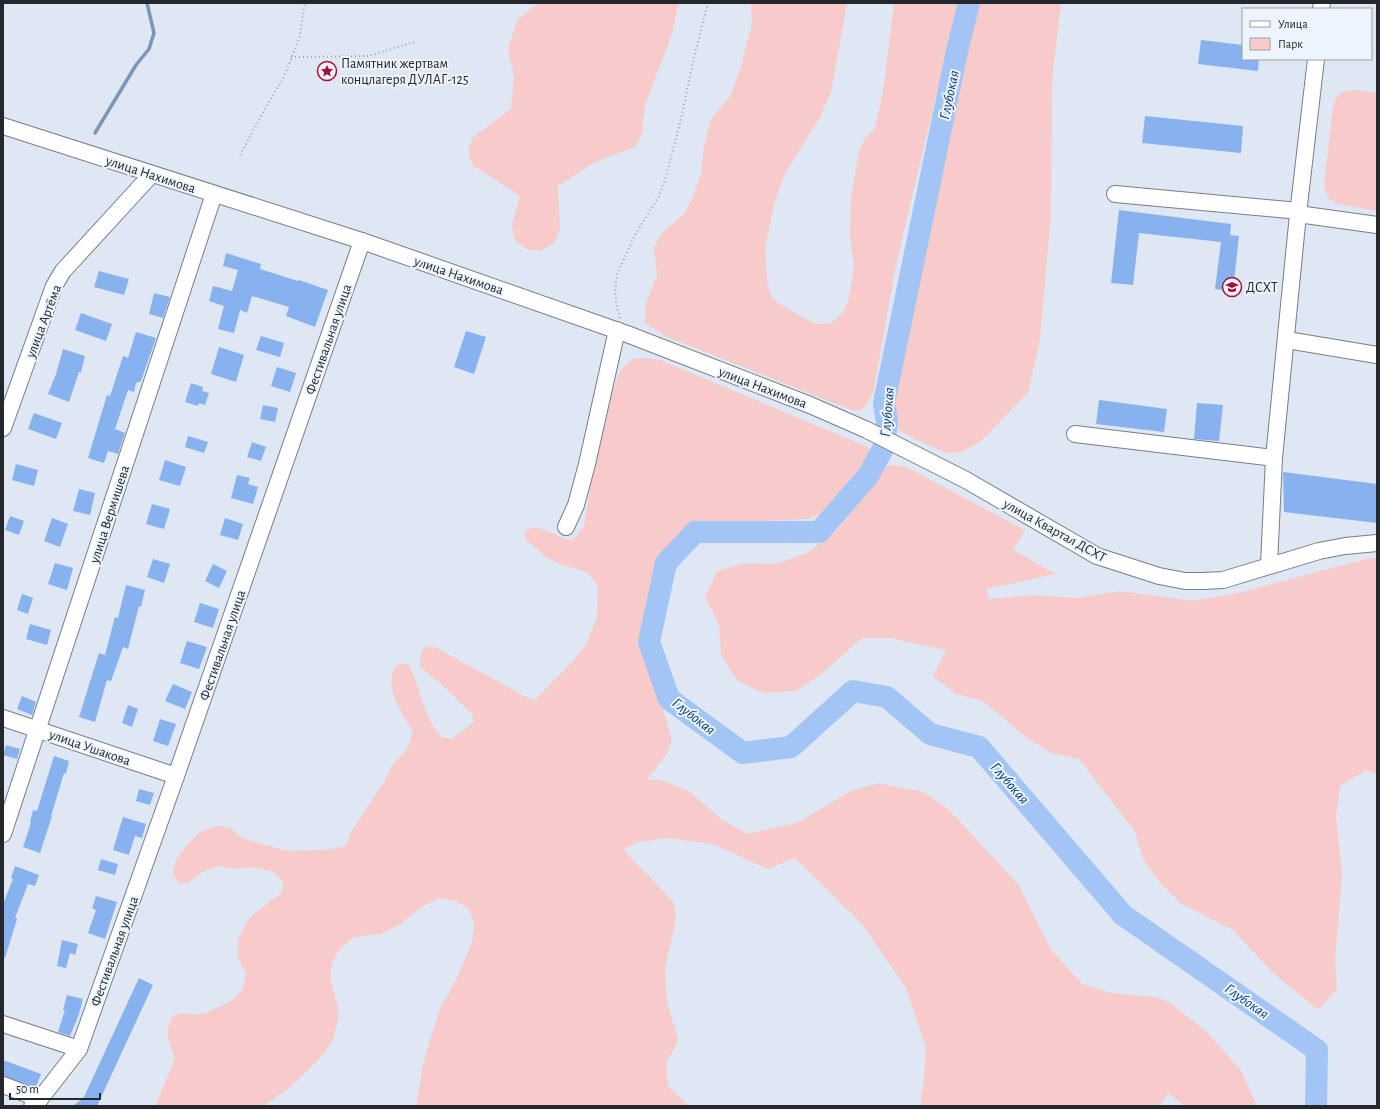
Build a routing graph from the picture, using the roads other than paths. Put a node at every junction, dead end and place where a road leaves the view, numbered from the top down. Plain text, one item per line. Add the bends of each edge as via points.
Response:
1 (1316, 60) edge
2 (3, 126) edge
3 (152, 174) junction
4 (214, 194) junction
5 (1115, 194) dead end
6 (1299, 212) junction
7 (1377, 225) edge
8 (362, 241) junction
9 (617, 330) junction
10 (1287, 340) junction
11 (1377, 355) edge
12 (3, 428) edge
13 (1074, 434) dead end
14 (905, 449) joint
15 (1274, 458) junction
16 (566, 527) dead end
17 (1377, 543) edge
18 (1269, 565) junction
19 (3, 718) edge
20 (38, 729) junction
21 (176, 776) junction
22 (3, 834) edge
23 (3, 1024) edge
24 (79, 1049) junction
25 (3, 1085) edge
26 (36, 1103) edge

1 - 6 street
2 - 3 street, улица Нахимова
3 - 4 street, улица Нахимова
3 - 12 street, улица Артёма via 63,271 54,286
4 - 8 street, улица Нахимова
4 - 20 street, улица Вермишева
5 - 6 street
6 - 7 street
6 - 10 street
8 - 9 street, улица Нахимова
8 - 21 street, Фестивальная улица
9 - 14 street, улица Нахимова via 810,405
9 - 16 street via 587,464 576,505
10 - 11 street
10 - 15 street
13 - 15 street
14 - 18 street, улица Квартал ДСХТ via 973,484 1087,551 1111,561 1185,581 1223,580
15 - 18 street
17 - 18 street, улица Квартал ДСХТ via 1319,551
19 - 20 street, улица Ушакова
20 - 21 street, улица Ушакова
20 - 22 street, улица Вермишева
21 - 24 street, Фестивальная улица
23 - 24 street
24 - 26 street, Фестивальная улица
25 - 26 street

